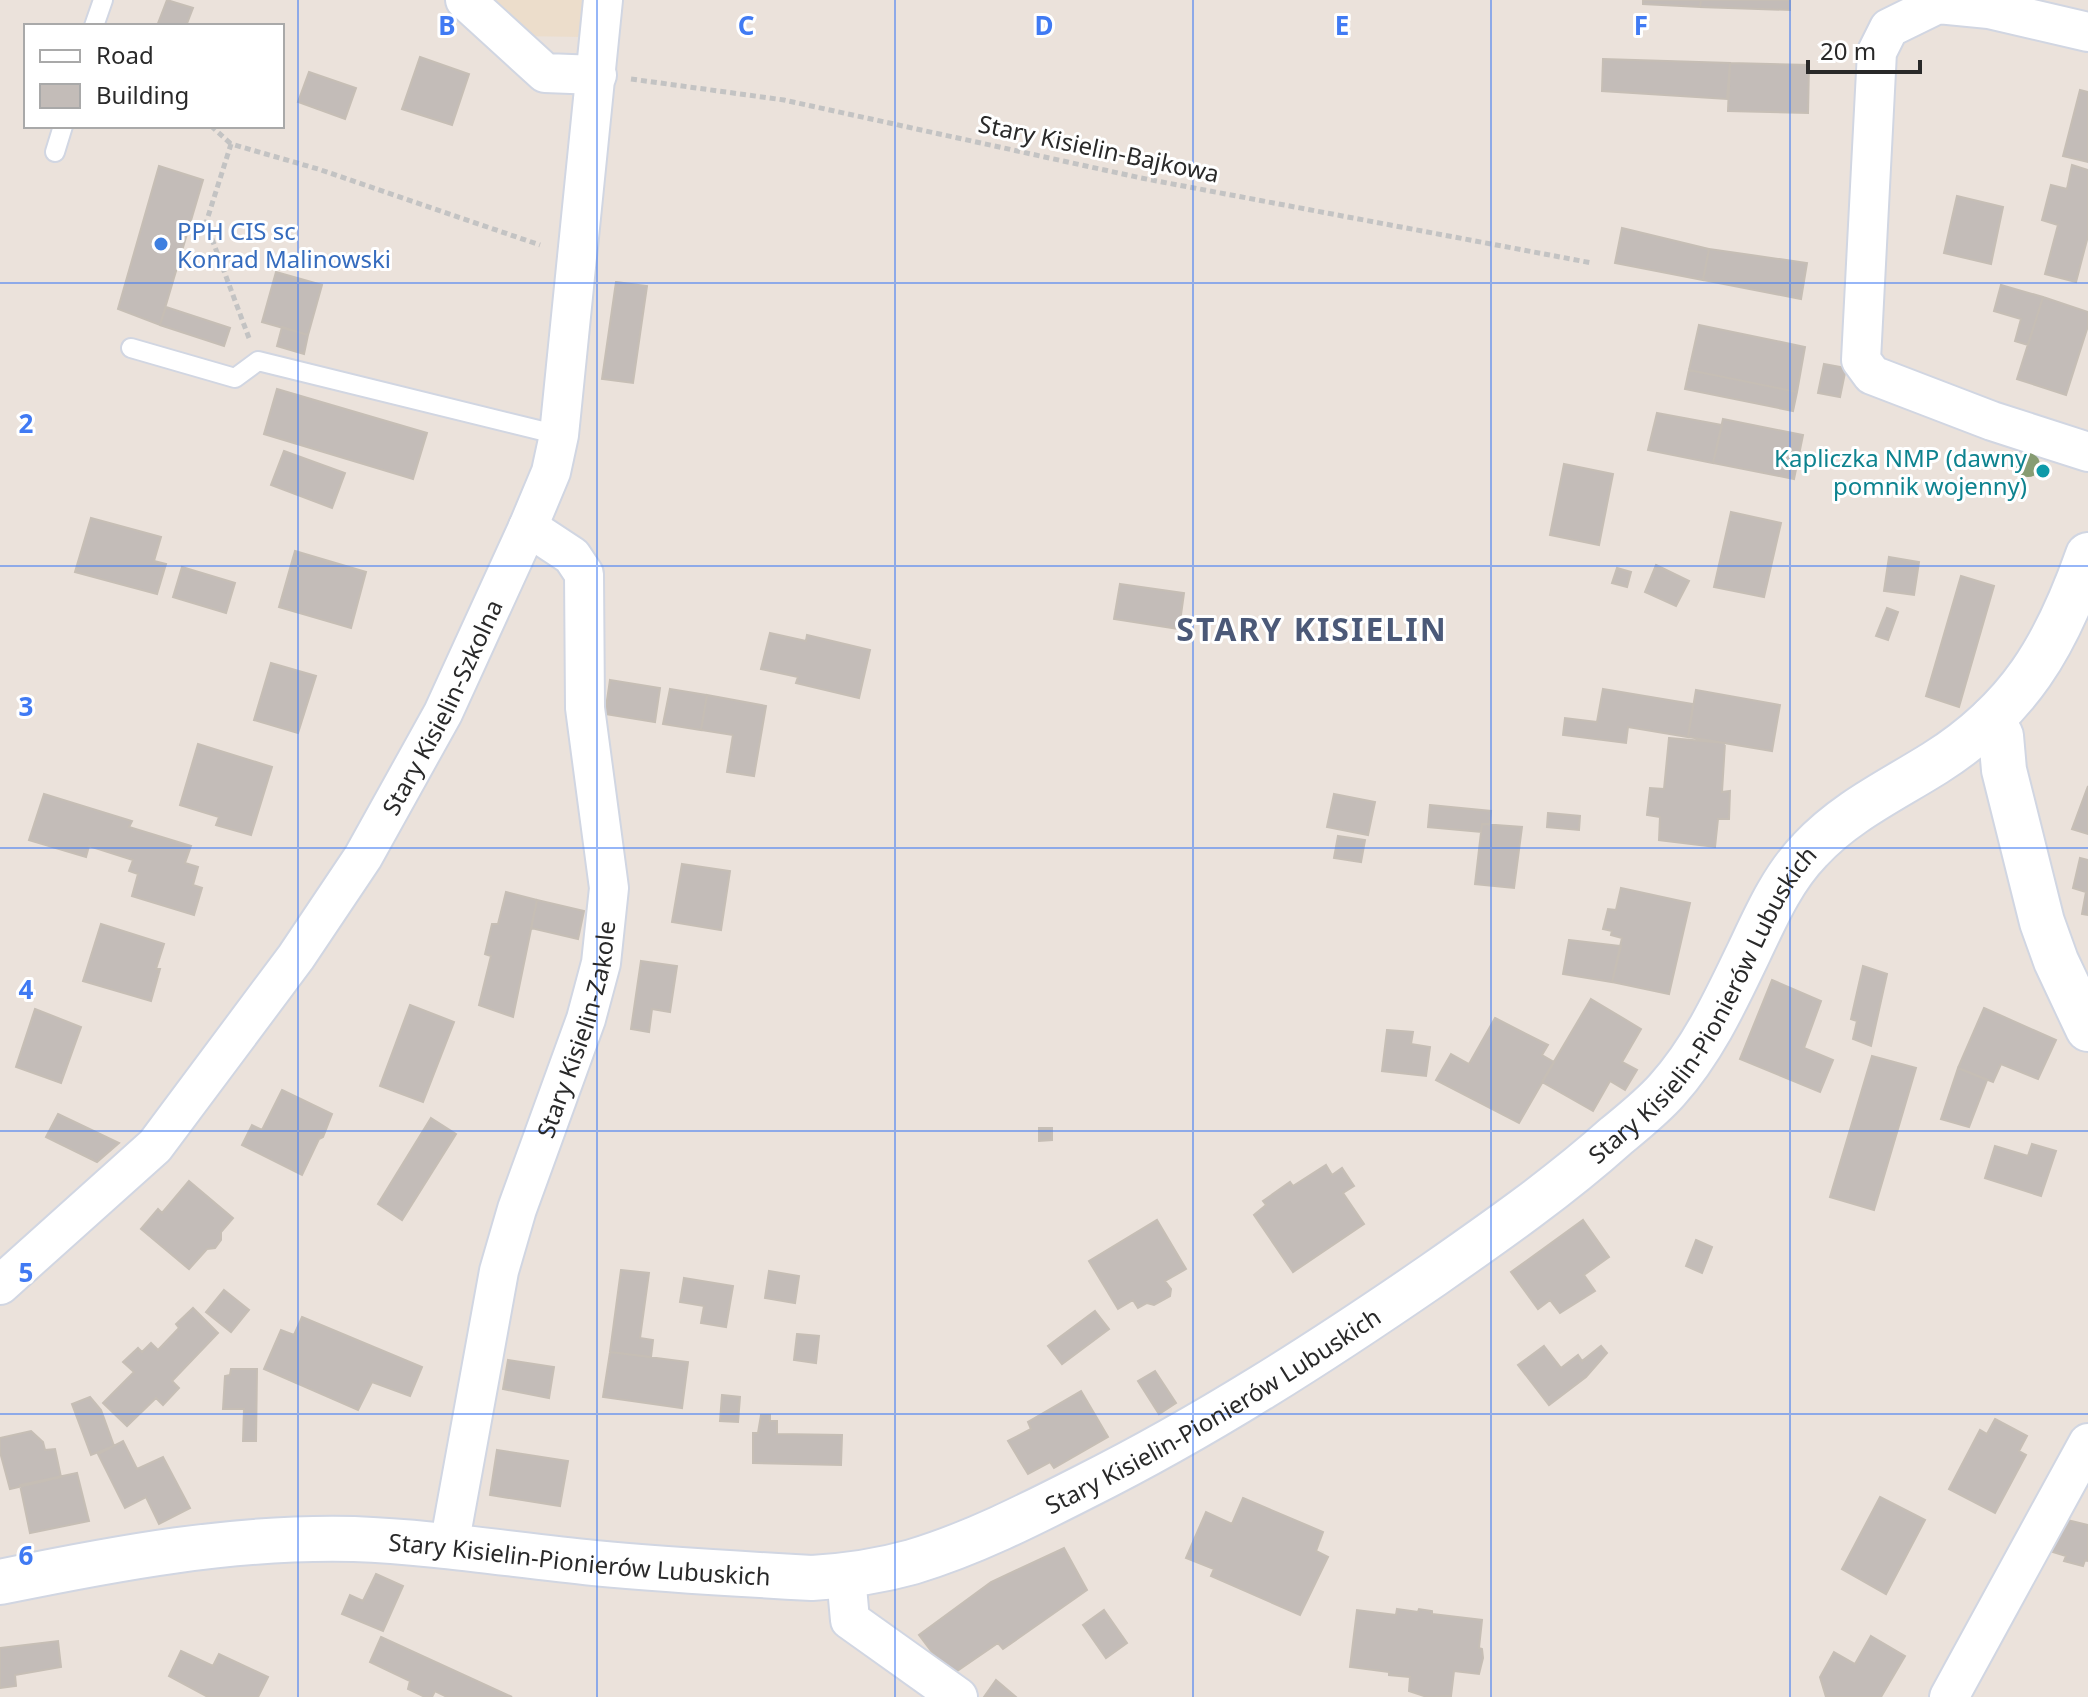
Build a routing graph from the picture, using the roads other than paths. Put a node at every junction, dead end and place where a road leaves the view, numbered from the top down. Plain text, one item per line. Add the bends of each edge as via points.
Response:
1 (103, 0) edge
2 (465, 0) edge
3 (603, 0) edge
4 (1990, 5) edge
5 (95, 24) edge
6 (2088, 32) edge
7 (597, 75) junction
8 (62, 128) edge
9 (55, 152) dead end
10 (131, 348) dead end
11 (559, 435) junction
12 (2088, 452) edge
13 (528, 527) junction
14 (2088, 555) edge
15 (1992, 719) junction
16 (2088, 1029) edge
17 (0, 1285) edge
18 (2088, 1443) edge
19 (449, 1546) junction
20 (846, 1576) junction
21 (0, 1582) edge
22 (958, 1697) edge
23 (1949, 1697) edge

1 - 5 lane
2 - 7 street via 545,73
3 - 7 street, Stary Kisielin-Szkolna
4 - 6 street
4 - 12 street via 1938,4 1889,28 1877,52 1861,360 1872,375
7 - 11 street, Stary Kisielin-Szkolna
8 - 9 lane
10 - 11 lane via 235,378 258,361
11 - 13 street, Stary Kisielin-Szkolna via 551,472
13 - 17 street, Stary Kisielin-Szkolna via 443,713 363,857 296,957 155,1146
13 - 19 street, Stary Kisielin-Zakole via 572,556 584,574 585,708 609,888 601,963 586,1019 499,1271
14 - 15 street, Stary Kisielin-Pionierów Lubuskich via 2051,645
15 - 16 street via 2001,736 2004,770 2042,922
15 - 20 street, Stary Kisielin-Pionierów Lubuskich via 1964,744 1861,807 1810,850 1769,909 1709,1030 1665,1092 1519,1216 1269,1383 1139,1459 969,1541 911,1562
18 - 23 street
19 - 20 street, Stary Kisielin-Pionierów Lubuskich via 679,1570
19 - 21 street, Stary Kisielin-Pionierów Lubuskich via 353,1539 257,1542 181,1549
20 - 22 street via 850,1620

